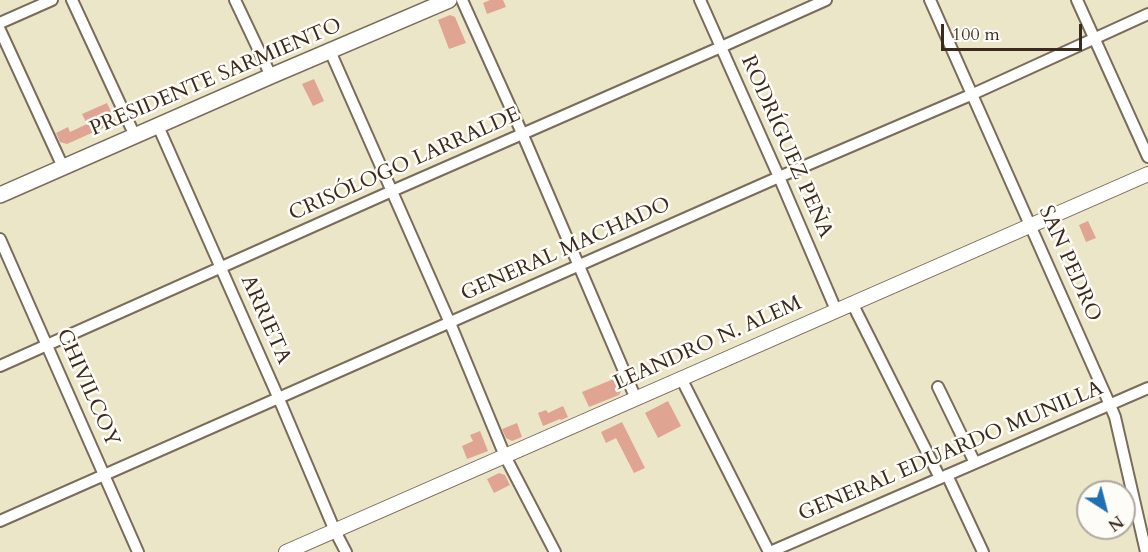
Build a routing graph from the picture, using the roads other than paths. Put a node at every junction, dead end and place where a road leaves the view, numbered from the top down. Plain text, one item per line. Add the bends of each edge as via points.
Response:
1 (52, 0) edge
2 (72, 0) edge
3 (235, 0) edge
4 (449, 0) edge
5 (462, 0) edge
6 (700, 0) edge
7 (826, 0) edge
8 (930, 0) edge
9 (1077, 0) edge
10 (1148, 14) edge
11 (0, 23) edge
12 (0, 30) edge
13 (1094, 38) junction
14 (721, 47) junction
15 (330, 51) junction
16 (271, 76) junction
17 (973, 94) junction
18 (158, 126) junction
19 (522, 134) junction
20 (135, 136) junction
21 (1148, 157) edge
22 (63, 167) junction
23 (1148, 174) edge
24 (779, 177) junction
25 (392, 191) junction
26 (0, 195) edge
27 (1030, 226) junction
28 (0, 239) edge
29 (579, 267) junction
30 (221, 268) junction
31 (852, 303) junction
32 (836, 310) junction
33 (450, 323) junction
34 (47, 345) junction
35 (0, 366) edge
36 (682, 380) junction
37 (938, 387) dead end
38 (1148, 388) edge
39 (279, 399) junction
40 (636, 399) junction
41 (1110, 405) junction
42 (505, 456) junction
43 (975, 463) junction
44 (104, 475) junction
45 (943, 477) junction
46 (0, 521) edge
47 (335, 531) junction
48 (138, 552) edge
49 (286, 552) edge
50 (346, 552) edge
51 (555, 552) edge
52 (769, 552) edge
53 (983, 552) edge
54 (1146, 552) edge

1 - 11 street
2 - 20 street
3 - 16 street
4 - 15 main road, PRESIDENTE SARMIENTO
5 - 19 street
6 - 14 street, RODRÍGUEZ PEÑA
7 - 14 street, CRISÓLOGO LARRALDE
8 - 17 street, SAN PEDRO
9 - 13 street
10 - 13 street, GENERAL MACHADO
12 - 22 street
13 - 17 street, GENERAL MACHADO
13 - 21 street
14 - 19 street, CRISÓLOGO LARRALDE
14 - 24 street, RODRÍGUEZ PEÑA
15 - 16 main road, PRESIDENTE SARMIENTO
15 - 25 street
16 - 18 main road, PRESIDENTE SARMIENTO
17 - 24 street, GENERAL MACHADO
17 - 27 street, SAN PEDRO
18 - 20 main road, PRESIDENTE SARMIENTO
18 - 30 street, ARRIETA
19 - 25 street, CRISÓLOGO LARRALDE
19 - 29 street
20 - 22 main road, PRESIDENTE SARMIENTO
22 - 26 main road, PRESIDENTE SARMIENTO
23 - 27 street, LEANDRO N. ALEM
24 - 29 street, GENERAL MACHADO
24 - 32 street, RODRÍGUEZ PEÑA
25 - 30 street, CRISÓLOGO LARRALDE
25 - 33 street
27 - 31 street, LEANDRO N. ALEM
27 - 41 street, SAN PEDRO
28 - 34 street, CHIVILCOY
29 - 33 street, GENERAL MACHADO
29 - 40 street
30 - 34 street, CRISÓLOGO LARRALDE
30 - 39 street, ARRIETA
31 - 32 street, LEANDRO N. ALEM
31 - 45 street
32 - 36 street, LEANDRO N. ALEM
33 - 39 street, GENERAL MACHADO
33 - 42 street
34 - 35 street, CRISÓLOGO LARRALDE
34 - 44 street, CHIVILCOY
36 - 40 street, LEANDRO N. ALEM
36 - 52 street
37 - 43 street
38 - 41 street, GENERAL EDUARDO MUNILLA
39 - 44 street, GENERAL MACHADO
39 - 47 street, ARRIETA
40 - 42 street, LEANDRO N. ALEM
41 - 43 street, GENERAL EDUARDO MUNILLA
41 - 54 street, SAN PEDRO
42 - 47 street, LEANDRO N. ALEM
42 - 51 street
43 - 45 street, GENERAL EDUARDO MUNILLA
44 - 46 street, GENERAL MACHADO
44 - 48 street, CHIVILCOY
45 - 52 street, GENERAL EDUARDO MUNILLA
45 - 53 street
47 - 49 street, LEANDRO N. ALEM
47 - 50 street, ARRIETA

